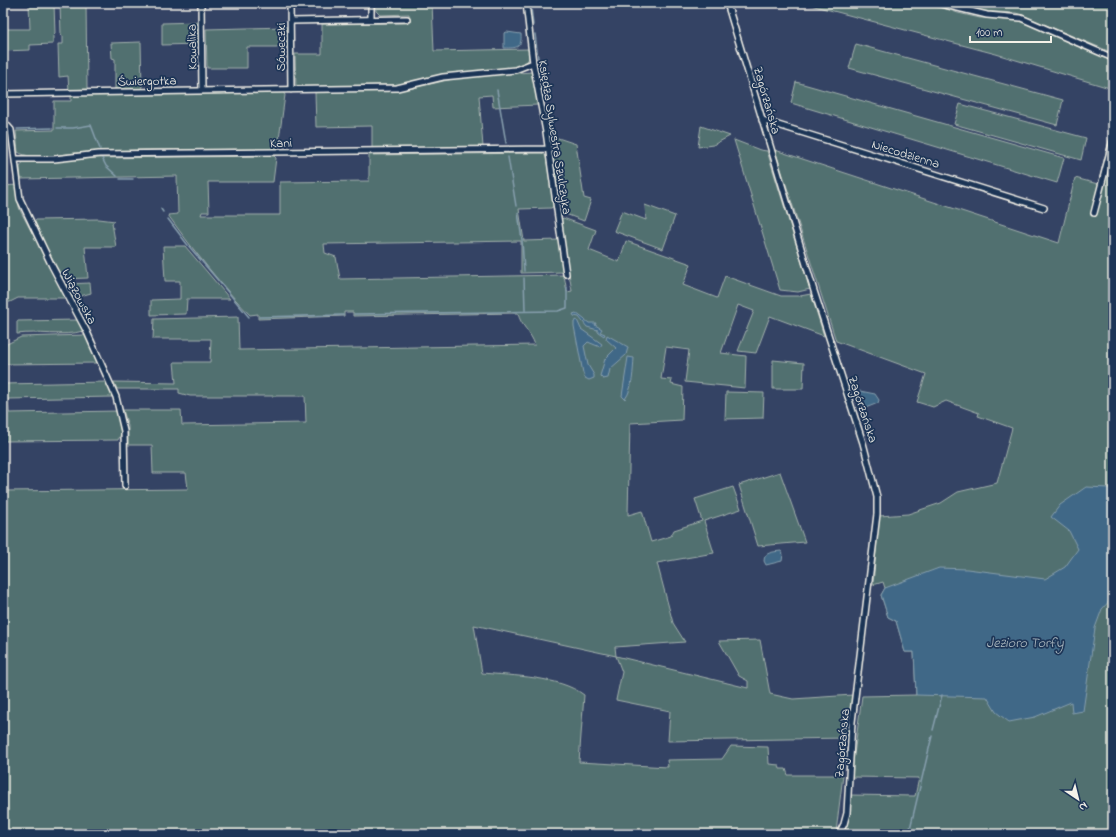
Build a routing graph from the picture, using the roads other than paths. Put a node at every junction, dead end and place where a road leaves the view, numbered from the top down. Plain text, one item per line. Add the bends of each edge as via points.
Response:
1 (201, 3) edge
2 (290, 3) edge
3 (371, 3) edge
4 (526, 3) edge
5 (727, 3) edge
6 (936, 3) edge
7 (371, 19) junction
8 (407, 19) dead end
9 (291, 21) junction
10 (1113, 58) edge
11 (533, 63) junction
12 (202, 90) junction
13 (291, 90) junction
14 (3, 94) edge
15 (762, 120) junction
16 (3, 121) edge
17 (1113, 140) edge
18 (548, 149) junction
19 (15, 159) junction
20 (1044, 208) dead end
21 (1094, 213) dead end
22 (566, 274) dead end
23 (125, 486) dead end
24 (839, 834) edge

1 - 12 street, Kowalika
2 - 9 street, Sóweczki
3 - 7 street
4 - 11 street, Księdza Sylwestra Szulczyka
5 - 15 street, Zagórzańska
6 - 10 street via 987,15 1021,18
7 - 8 street
7 - 9 street
9 - 13 street, Sóweczki
11 - 13 street, Świergotka via 515,70 443,77 397,88
11 - 18 street, Księdza Sylwestra Szulczyka
12 - 13 street, Świergotka
12 - 14 street, Świergotka
15 - 20 street, Niecodzienna
15 - 24 street, Zagórzańska via 863,443 877,497 852,722 847,813
16 - 19 street, Wiązowska via 11,130
17 - 21 street
18 - 19 street, Kani via 99,154 54,159
18 - 22 street, Księdza Sylwestra Szulczyka
19 - 23 street, Wiązowska via 20,199 24,210 87,332 116,397 124,431

